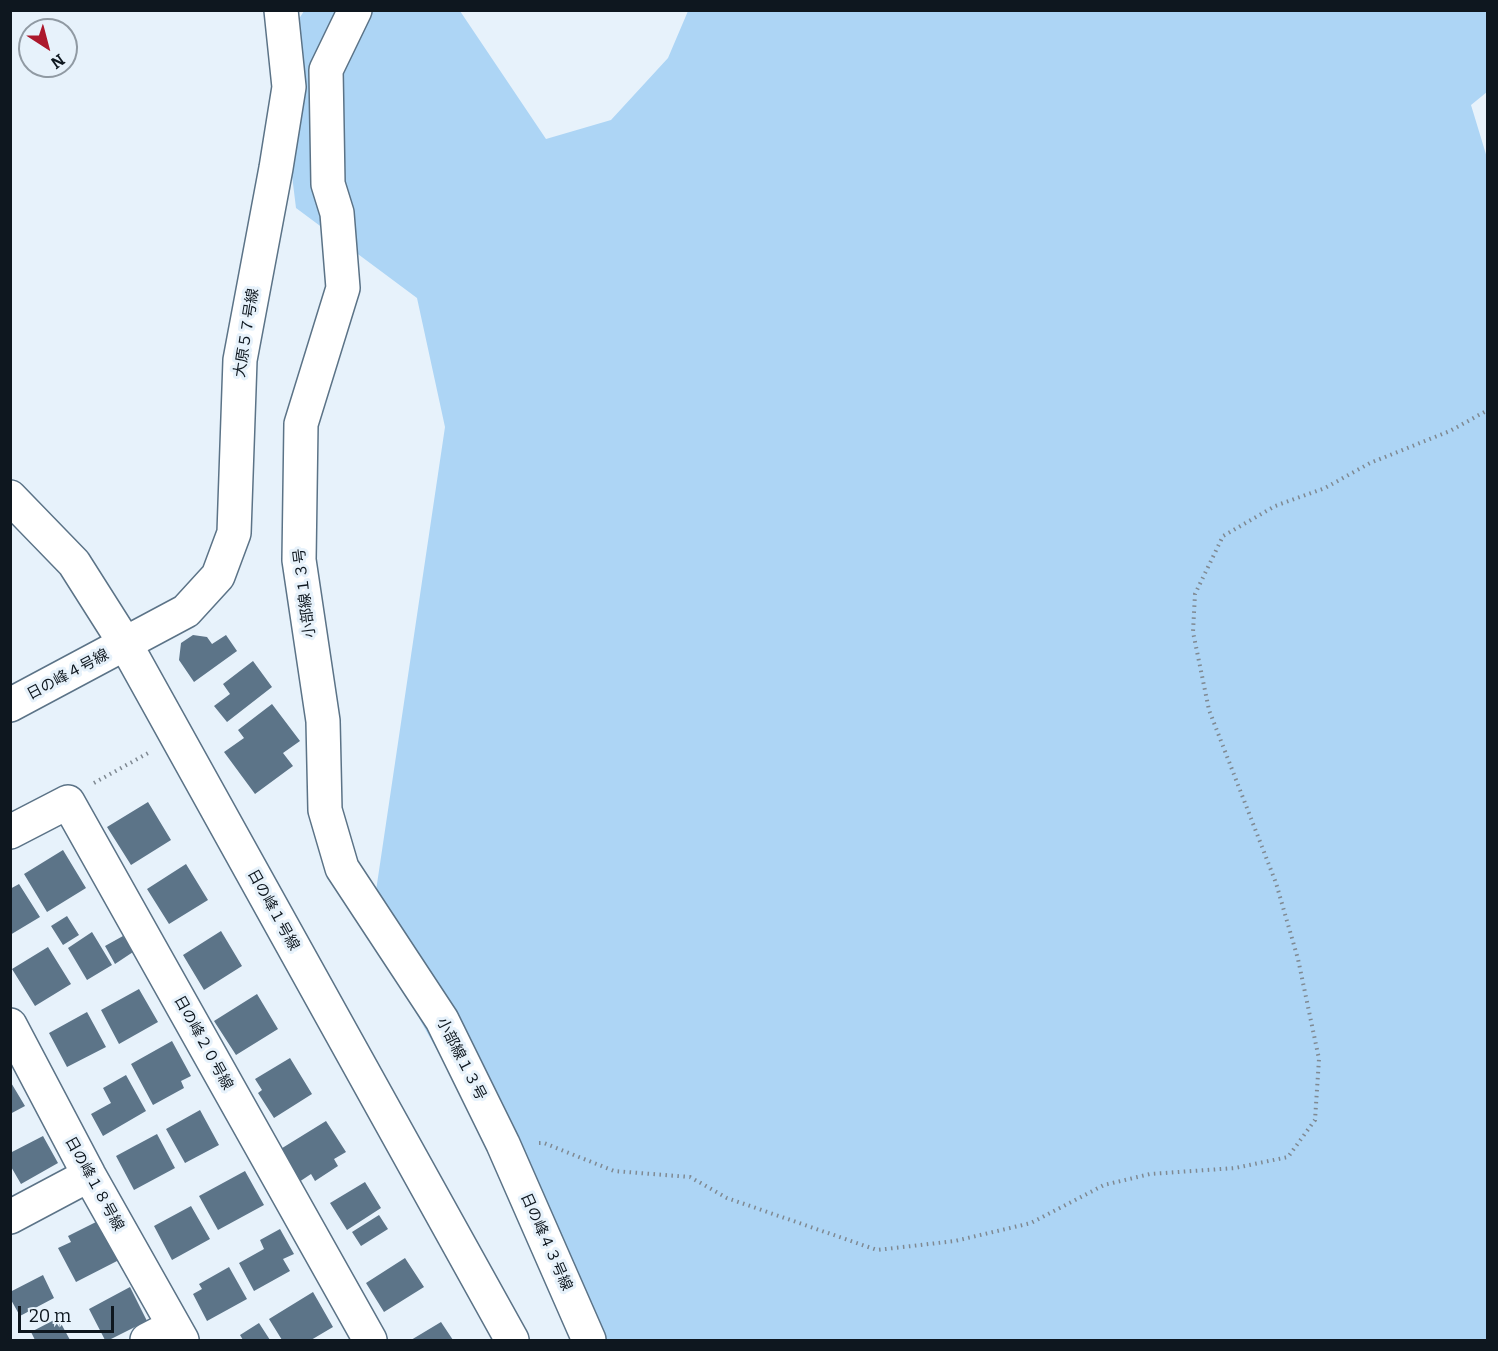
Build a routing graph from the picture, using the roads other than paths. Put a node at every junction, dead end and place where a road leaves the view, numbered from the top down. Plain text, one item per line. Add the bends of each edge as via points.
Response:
1 (281, 10) edge
2 (356, 10) edge
3 (276, 168) junction
4 (328, 184) junction
5 (10, 497) edge
6 (126, 645) junction
7 (10, 705) edge
8 (10, 832) edge
9 (11, 1025) edge
10 (503, 1144) joint
11 (89, 1175) junction
12 (10, 1217) edge
13 (168, 1336) edge
14 (370, 1341) edge
15 (512, 1341) edge
16 (589, 1341) edge

1 - 3 street, 大原５７号線 via 289,87
2 - 4 street, 小部線１３号 via 326,70
3 - 4 street
3 - 6 street, 大原５７号線 via 240,360 234,533 218,576 186,611
4 - 10 street, 小部線１３号 via 337,213 343,288 301,424 299,560 323,721 325,810 342,868 442,1020
5 - 6 street, 日の峰１号線 via 74,562
6 - 7 street, 日の峰４号線
6 - 15 street, 日の峰１号線
8 - 14 street, 日の峰２０号線 via 68,802
9 - 11 street, 日の峰１８号線
10 - 16 street, 日の峰４３号線
11 - 12 street
11 - 13 street, 日の峰１８号線

